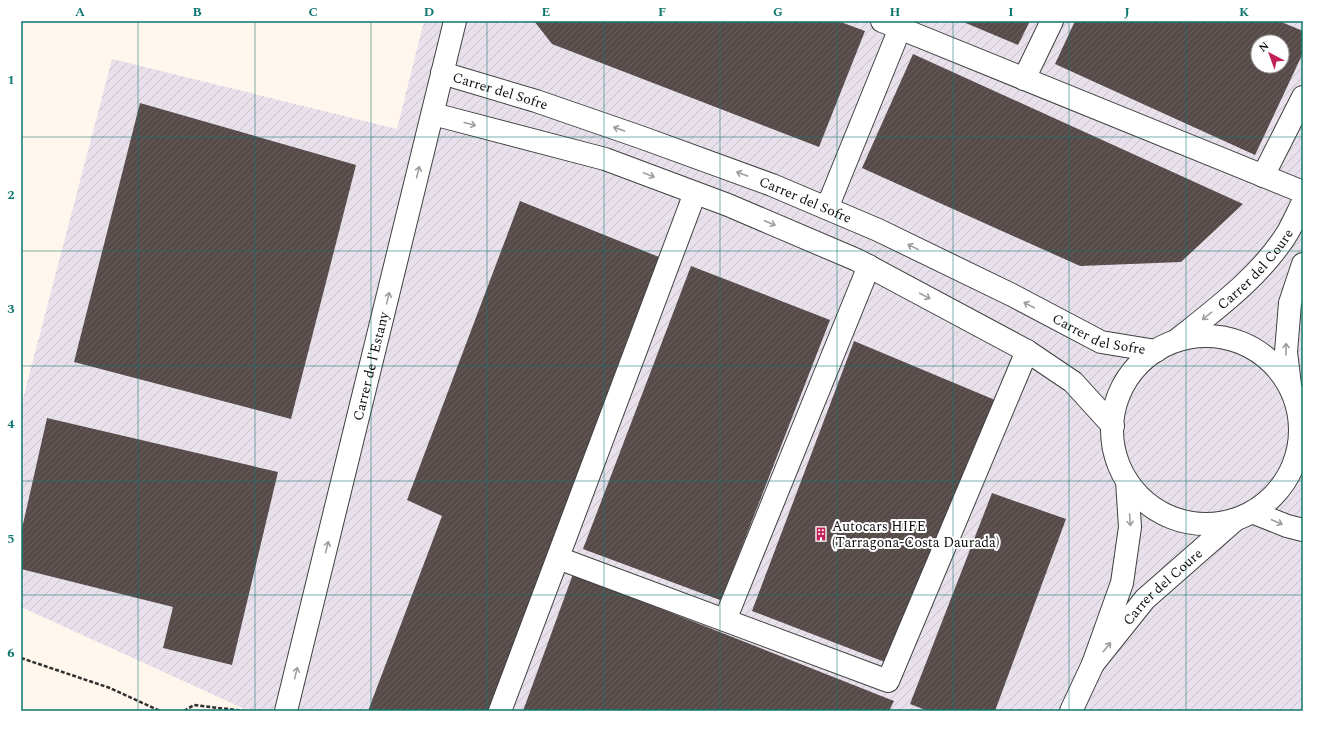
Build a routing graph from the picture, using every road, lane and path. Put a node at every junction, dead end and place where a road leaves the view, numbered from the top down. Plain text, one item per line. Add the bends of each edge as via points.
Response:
1 (455, 21) edge
2 (1052, 21) edge
3 (895, 23) edge
4 (442, 73) junction
5 (1024, 78) junction
6 (1303, 97) edge
7 (433, 114) junction
8 (1263, 176) junction
9 (1303, 192) edge
10 (695, 193) junction
11 (1303, 202) edge
12 (827, 208) junction
13 (1303, 264) edge
14 (869, 266) junction
15 (1175, 341) junction
16 (1027, 351) junction
17 (1156, 351) junction
18 (1290, 388) junction
19 (1113, 426) junction
20 (1302, 428) edge
21 (1127, 481) junction
22 (1246, 514) junction
23 (1303, 530) edge
24 (558, 558) junction
25 (725, 620) junction
26 (21, 658) edge
27 (1093, 664) junction
28 (160, 711) edge
29 (184, 711) edge
30 (244, 711) edge
31 (286, 711) edge
32 (500, 711) edge
33 (1071, 711) edge

1 - 4 street, Carrer de l'Estany
2 - 5 street
3 - 5 street
3 - 12 street
4 - 7 street, Carrer de l'Estany
12 -> 4 street, Carrer del Sofre via 643,138 536,101
5 - 8 street
6 - 8 street
7 -> 10 street via 605,159
31 -> 7 street, Carrer de l'Estany
8 - 9 street
10 -> 14 street
10 - 24 street
11 -> 15 street, Carrer del Coure via 1287,233 1262,266 1219,306
17 -> 12 street, Carrer del Sofre via 1101,342 1012,295 885,233
18 -> 13 street via 1286,352 1290,303
14 -> 16 street
14 - 25 street
15 - 17 street
15 - 18 street via 1200,336 1234,340 1268,359
16 - 19 street via 1073,382
16 - 25 street via 888,681
17 - 19 street via 1143,361 1123,386 1116,402
18 - 20 street, Carrer del Coure
19 - 21 street via 1114,451
20 - 22 street, Carrer del Coure via 1299,446 1288,477 1274,495
21 - 22 street via 1153,508 1172,518 1208,524 1226,522
21 -> 27 street, Carrer del Coure via 1130,527 1122,584
22 -> 23 street
27 -> 22 street, Carrer del Coure via 1145,599
24 - 25 street
24 - 32 street
26 - 28 path via 110,688
27 - 33 street, Carrer del Coure
29 - 30 path via 194,705

